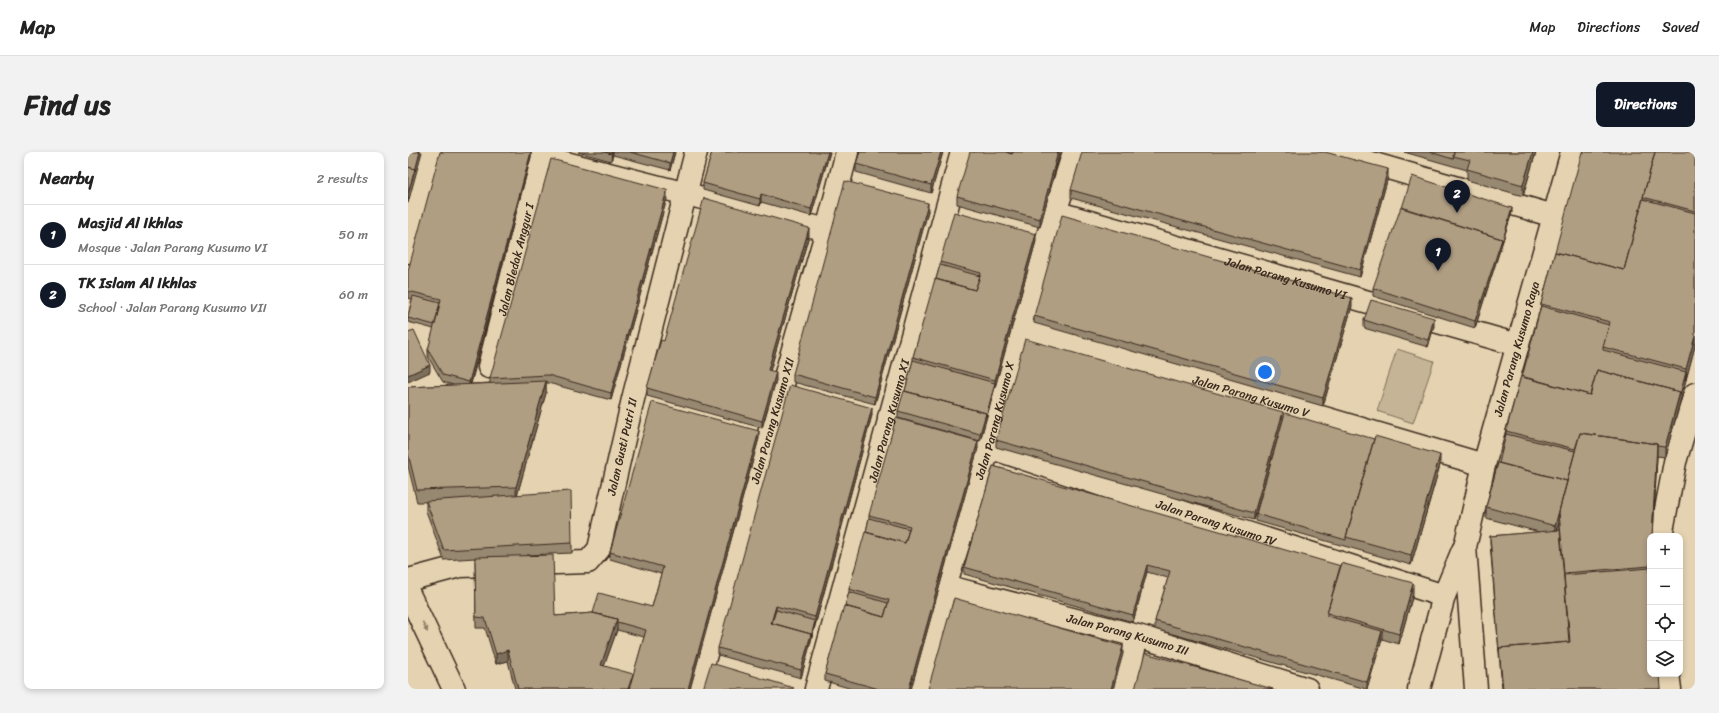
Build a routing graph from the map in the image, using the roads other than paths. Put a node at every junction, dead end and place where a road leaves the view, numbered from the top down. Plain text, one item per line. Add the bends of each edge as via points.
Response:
1 (430, 152) edge
2 (696, 152) edge
3 (847, 152) edge
4 (962, 152) edge
5 (1074, 152) edge
6 (1334, 152) edge
7 (1572, 152) edge
8 (536, 154) edge
9 (685, 193) junction
10 (922, 208) edge
11 (1055, 212) junction
12 (945, 214) junction
13 (1554, 216) junction
14 (967, 220) edge
15 (827, 230) junction
16 (1025, 234) edge
17 (1047, 239) junction
18 (408, 252) edge
19 (1019, 328) junction
20 (1518, 345) junction
21 (489, 367) dead end
22 (1695, 394) edge
23 (633, 399) junction
24 (656, 405) edge
25 (889, 417) junction
26 (746, 430) edge
27 (768, 436) junction
28 (989, 447) junction
29 (1484, 466) junction
30 (1662, 533) edge
31 (1465, 547) junction
32 (408, 580) edge
33 (945, 586) junction
34 (408, 592) edge
35 (1444, 596) junction
36 (1137, 636) junction
37 (702, 665) junction
38 (725, 671) edge
39 (1668, 677) edge
40 (454, 689) edge
41 (696, 689) edge
42 (816, 689) edge
43 (920, 689) edge
44 (1125, 689) edge
45 (1308, 689) edge
46 (1419, 689) edge
47 (1476, 689) edge
48 (1670, 689) edge

1 - 18 street
2 - 9 street, Jalan Gusti Putri II
3 - 15 street, Jalan Parang Kusumo XII via 846,188
4 - 12 street, Jalan Parang Kusumo XI
5 - 11 street, Jalan Parang Kusumo X
6 - 13 street
7 - 13 street, Jalan Parang Kusumo Raya
8 - 9 street
8 - 21 street, Jalan Bledak Anggur I
9 - 15 street
9 - 23 street, Jalan Gusti Putri II
10 - 12 street
11 - 17 street, Jalan Parang Kusumo X
11 - 20 street, Jalan Parang Kusumo VI
12 - 14 street
12 - 25 street, Jalan Parang Kusumo XI
13 - 20 street, Jalan Parang Kusumo Raya
15 - 27 street, Jalan Parang Kusumo XII
16 - 17 street
17 - 19 street, Jalan Parang Kusumo X
19 - 28 street, Jalan Parang Kusumo X
19 - 29 street, Jalan Parang Kusumo V
20 - 29 street, Jalan Parang Kusumo Raya
22 - 30 street via 1675,462
23 - 24 street
23 - 32 street, Jalan Gusti Putri II via 599,549 588,562 460,566
25 - 28 street, Jalan Parang Kusumo IV
25 - 42 street, Jalan Parang Kusumo XI
26 - 27 street
27 - 37 street, Jalan Parang Kusumo XII
28 - 33 street, Jalan Parang Kusumo X
28 - 35 street, Jalan Parang Kusumo IV via 1191,516
29 - 31 street, Jalan Parang Kusumo Raya
31 - 35 street, Jalan Parang Kusumo Raya
31 - 47 street, Jalan Parang Kusumo Raya
33 - 36 street, Jalan Parang Kusumo III
33 - 43 street, Jalan Parang Kusumo X
34 -> 40 street
35 - 46 street, Jalan Parang Kusumo Raya
36 - 44 street
36 - 45 street, Jalan Parang Kusumo III
37 - 38 street
37 - 41 street, Jalan Parang Kusumo XII
39 - 48 street

